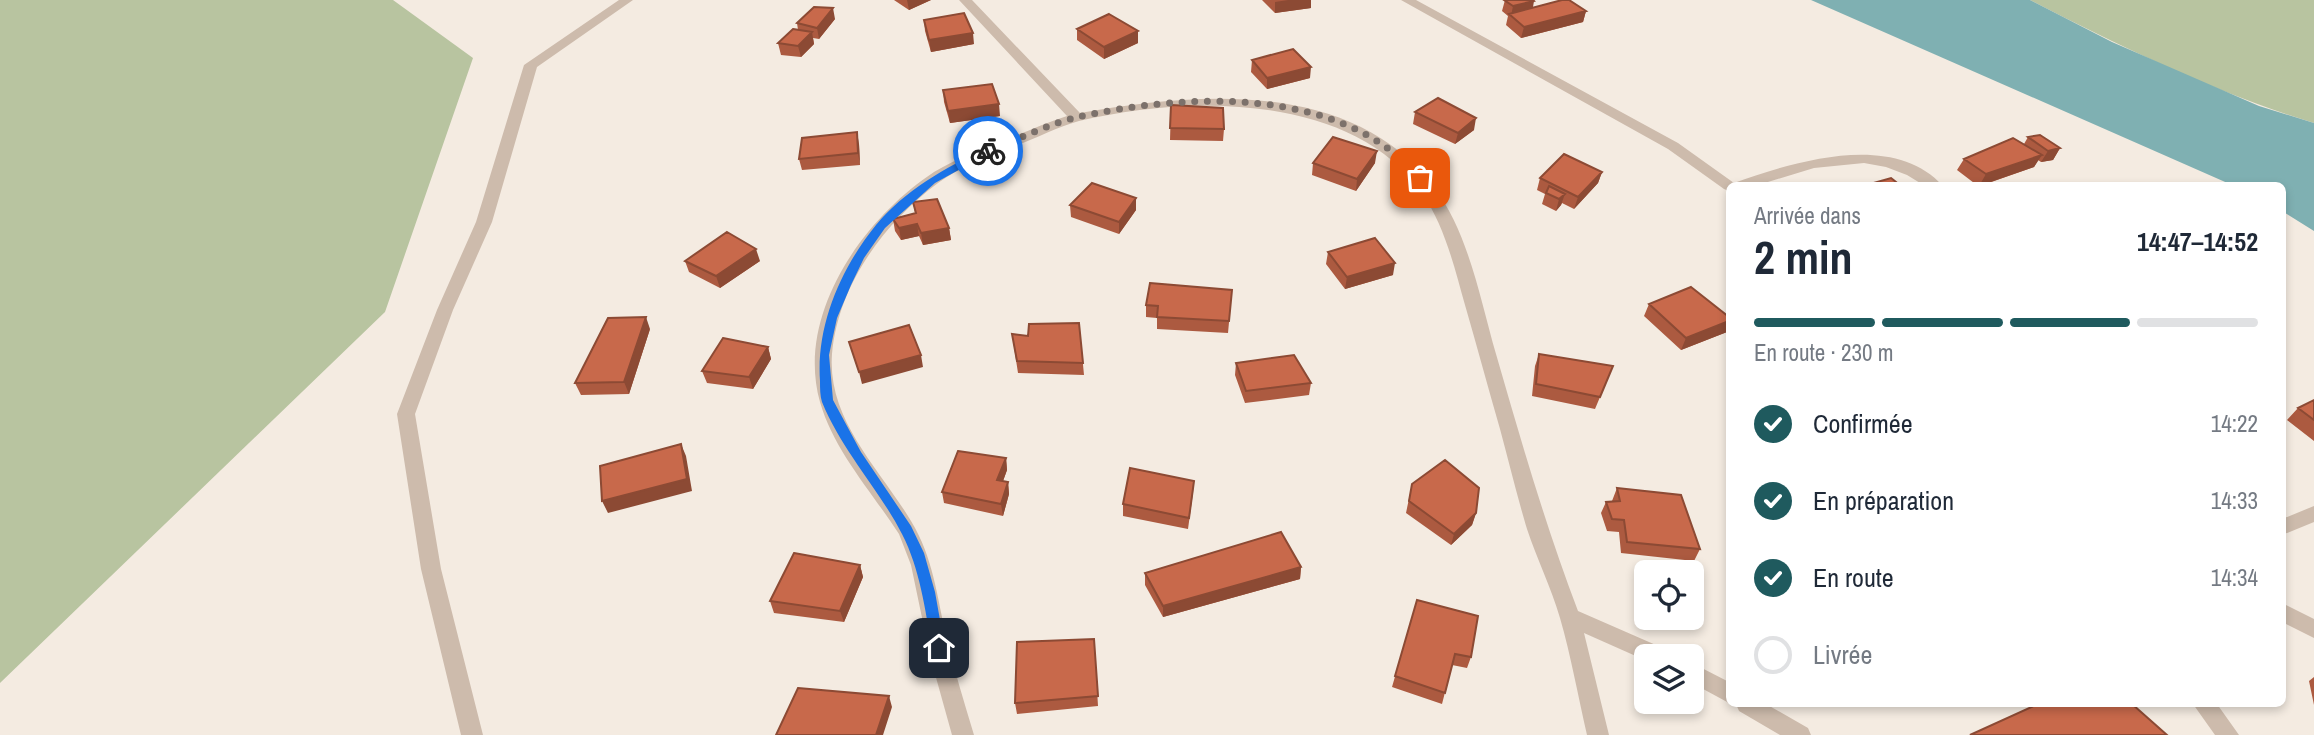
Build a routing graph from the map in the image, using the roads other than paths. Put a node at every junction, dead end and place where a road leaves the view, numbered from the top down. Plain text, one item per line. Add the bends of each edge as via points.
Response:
1 (627, 0) edge
2 (965, 0) edge
3 (1408, 0) edge
4 (1076, 117) junction
5 (1751, 182) edge
6 (1931, 182) edge
7 (1726, 184) edge
8 (2314, 514) edge
9 (2286, 525) edge
10 (2286, 614) edge
11 (1570, 617) junction
12 (2314, 629) edge
13 (1634, 646) edge
14 (1704, 679) edge
15 (1726, 691) edge
16 (1752, 707) edge
17 (2206, 707) edge
18 (472, 735) edge
19 (963, 735) edge
20 (1598, 735) edge
21 (1800, 735) edge
22 (2228, 735) edge

1 - 18 street via 531,65 484,222 406,414 431,569
2 - 4 street
3 - 7 street via 1673,146
4 - 11 street via 1208,100 1276,106 1339,122 1411,167 1455,240 1537,529
4 - 19 street via 952,167 901,206 859,257 827,334 823,372 827,400 917,553
5 - 6 street via 1800,165 1860,156 1916,170
8 - 9 street
10 - 12 street
11 - 13 street
11 - 20 street
14 - 15 street
16 - 21 street
17 - 22 street

